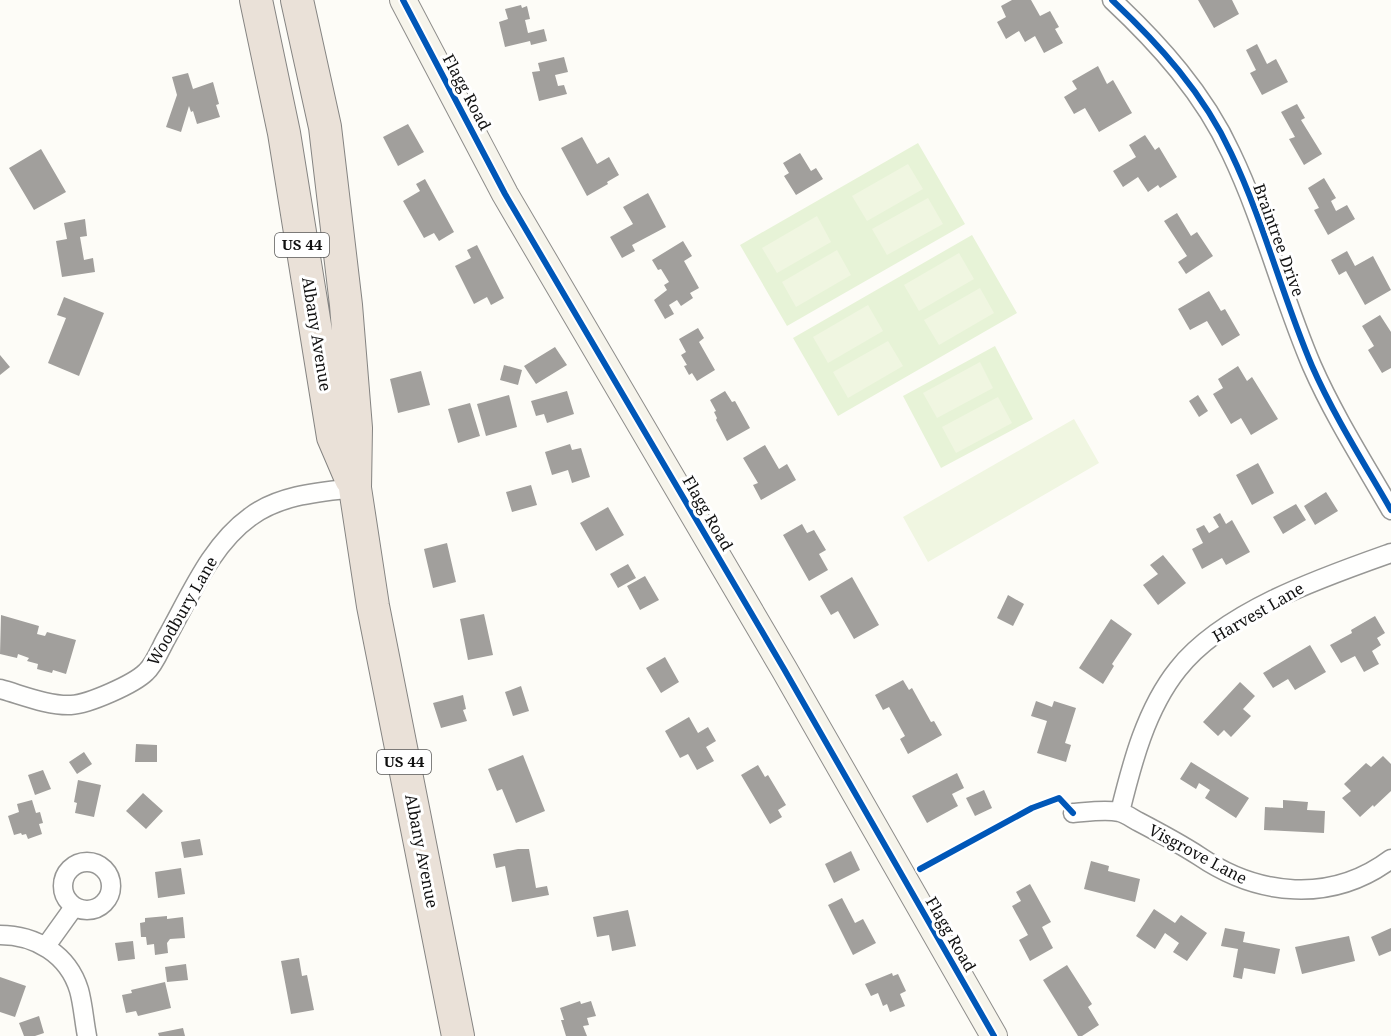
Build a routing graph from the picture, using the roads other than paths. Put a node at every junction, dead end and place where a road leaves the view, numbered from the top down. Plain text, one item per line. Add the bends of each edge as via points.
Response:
1 (256, 0) edge
2 (297, 0) edge
3 (403, 0) edge
4 (1112, 0) edge
5 (354, 488) junction
6 (1391, 510) edge
7 (1391, 553) edge
8 (0, 689) edge
9 (1120, 812) junction
10 (1073, 813) dead end
11 (1391, 859) edge
12 (74, 907) dead end
13 (0, 935) edge
14 (46, 946) junction
15 (87, 1036) edge
16 (458, 1036) edge
17 (994, 1036) edge

1 - 5 highway, Albany Avenue / US 44 via 284,133 333,437
2 - 5 highway, Albany Avenue / US 44 via 325,127 346,305 356,428
3 - 17 street, Flagg Road via 505,194
4 - 6 street, Braintree Drive via 1156,43 1195,91 1231,152 1312,367
5 - 8 street, Woodbury Lane via 275,503 237,527 213,556 147,672 111,693 72,705
5 - 16 highway, Albany Avenue / US 44 via 373,606
7 - 9 street, Harvest Lane via 1318,578 1276,598 1218,632 1188,657 1158,702 1134,758
9 - 10 street, Visgrove Lane
9 - 11 street, Visgrove Lane via 1245,881 1272,888 1326,887 1379,868
12 - 14 street
13 - 14 street via 23,937
14 - 15 street via 66,966 78,988

